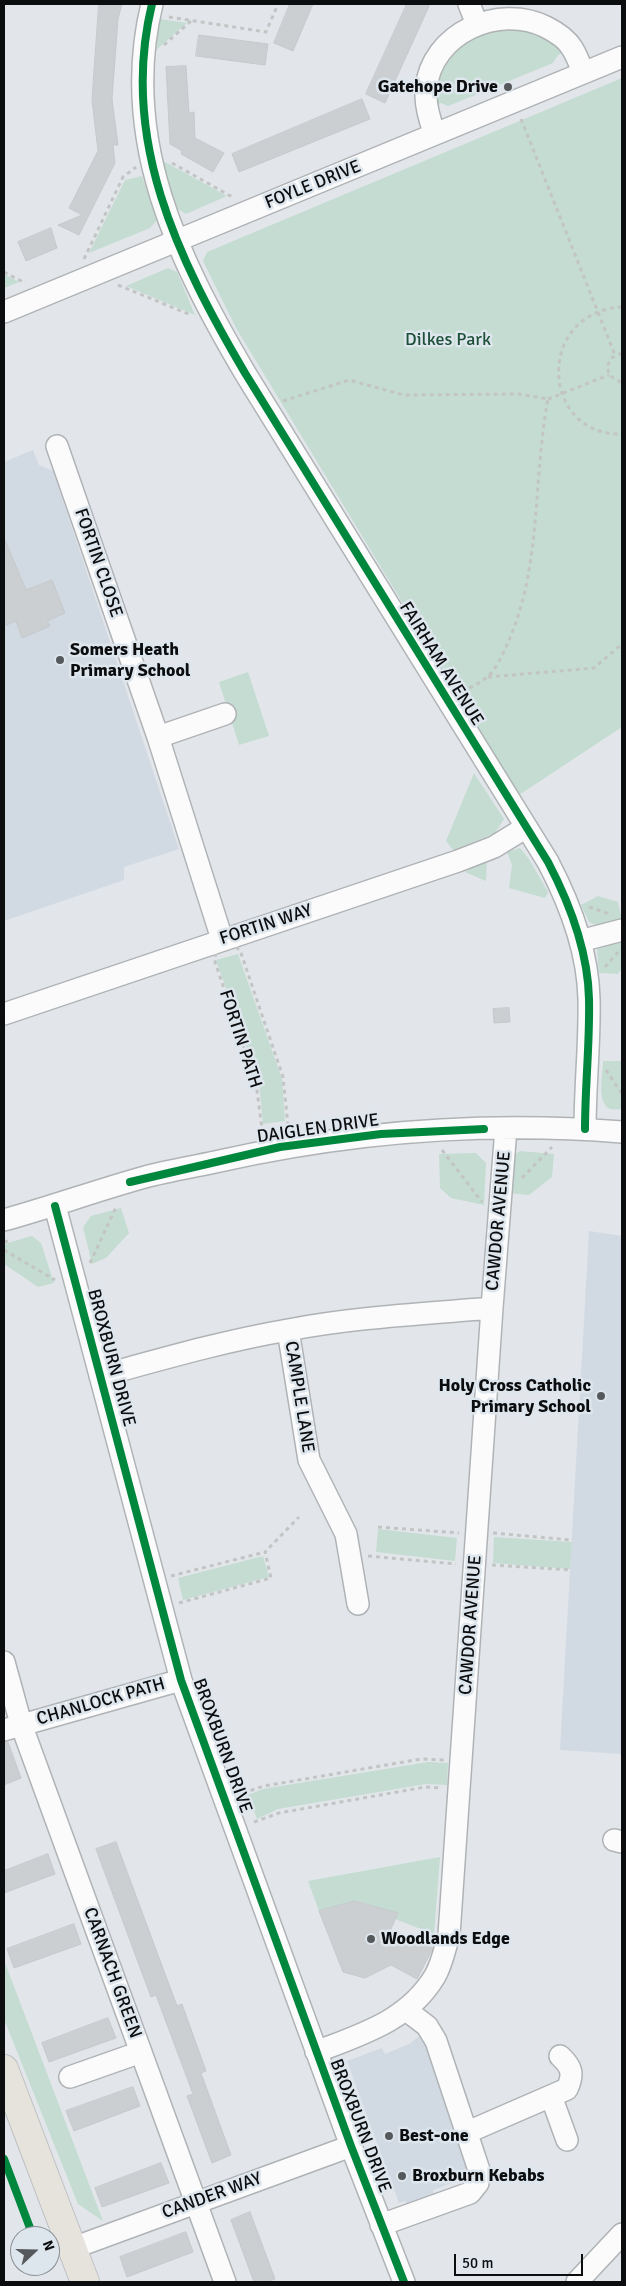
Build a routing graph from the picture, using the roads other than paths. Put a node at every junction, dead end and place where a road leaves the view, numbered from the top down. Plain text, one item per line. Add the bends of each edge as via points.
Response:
1 (469, 4) edge
2 (160, 10) edge
3 (477, 24) junction
4 (622, 57) edge
5 (584, 72) junction
6 (435, 134) junction
7 (178, 240) junction
8 (4, 312) edge
9 (57, 446) dead end
10 (225, 714) dead end
11 (158, 737) junction
12 (525, 828) junction
13 (618, 922) edge
14 (222, 939) junction
15 (580, 941) junction
16 (4, 1014) edge
17 (506, 1128) junction
18 (584, 1129) junction
19 (622, 1132) edge
20 (55, 1206) junction
21 (4, 1220) edge
22 (492, 1308) junction
23 (288, 1330) junction
24 (100, 1376) junction
25 (358, 1604) dead end
26 (4, 1662) edge
27 (181, 1680) junction
28 (12, 1727) edge
29 (406, 2010) junction
30 (141, 2052) junction
31 (316, 2052) junction
32 (560, 2056) dead end
33 (4, 2068) edge
34 (70, 2077) dead end
35 (551, 2096) junction
36 (468, 2132) junction
37 (567, 2140) dead end
38 (351, 2146) junction
39 (196, 2201) junction
40 (381, 2225) junction
41 (622, 2234) edge
42 (73, 2248) junction
43 (85, 2282) edge
44 (225, 2282) edge
45 (404, 2282) edge
46 (577, 2282) edge

1 - 3 street
2 - 7 street, FAIRHAM AVENUE via 142,61 143,123 162,202
3 - 5 street via 504,18 537,22 563,37 572,47
3 - 6 street via 449,43 432,69 426,87 426,105
4 - 5 street, FOYLE DRIVE
5 - 6 street, FOYLE DRIVE
6 - 7 street, FOYLE DRIVE
7 - 8 street, FOYLE DRIVE
7 - 12 street, FAIRHAM AVENUE via 214,321 267,411
9 - 11 street, FORTIN CLOSE
10 - 11 street
11 - 14 street, FORTIN CLOSE
12 - 14 street, FORTIN WAY via 494,847 458,861
12 - 15 street, FAIRHAM AVENUE via 561,887
13 - 15 street
14 - 16 street, FORTIN WAY
15 - 18 street, FAIRHAM AVENUE via 589,998
17 - 18 street, DAIGLEN DRIVE
17 - 20 street, DAIGLEN DRIVE via 381,1134 280,1147 146,1177
17 - 22 street, CAWDOR AVENUE via 493,1203
18 - 19 street, DAIGLEN DRIVE
20 - 21 street, DAIGLEN DRIVE
20 - 24 street, BROXBURN DRIVE
22 - 23 street, CAMPLE LANE via 378,1317
22 - 29 street, CAWDOR AVENUE via 449,1935 436,1975
23 - 24 street, CAMPLE LANE via 193,1350
23 - 25 street, CAMPLE LANE via 309,1460 346,1534
24 - 27 street, BROXBURN DRIVE
26 - 28 street, CARNACH GREEN
27 - 28 street, CHANLOCK PATH
27 - 31 street, BROXBURN DRIVE
28 - 30 street, CARNACH GREEN
29 - 31 street, CAWDOR AVENUE via 380,2027
29 - 36 street via 427,2026 436,2041
30 - 34 street
30 - 39 street, CARNACH GREEN
31 - 38 street, BROXBURN DRIVE
32 - 35 street via 570,2066 572,2076 567,2088
33 - 42 main road
35 - 36 street
35 - 37 street
36 - 40 street via 479,2170 478,2183 474,2188
38 - 39 street, CANDER WAY
38 - 40 street, BROXBURN DRIVE
39 - 42 street, CANDER WAY
39 - 44 street, CARNACH GREEN
40 - 45 street, BROXBURN DRIVE
41 - 46 street
42 - 43 main road

